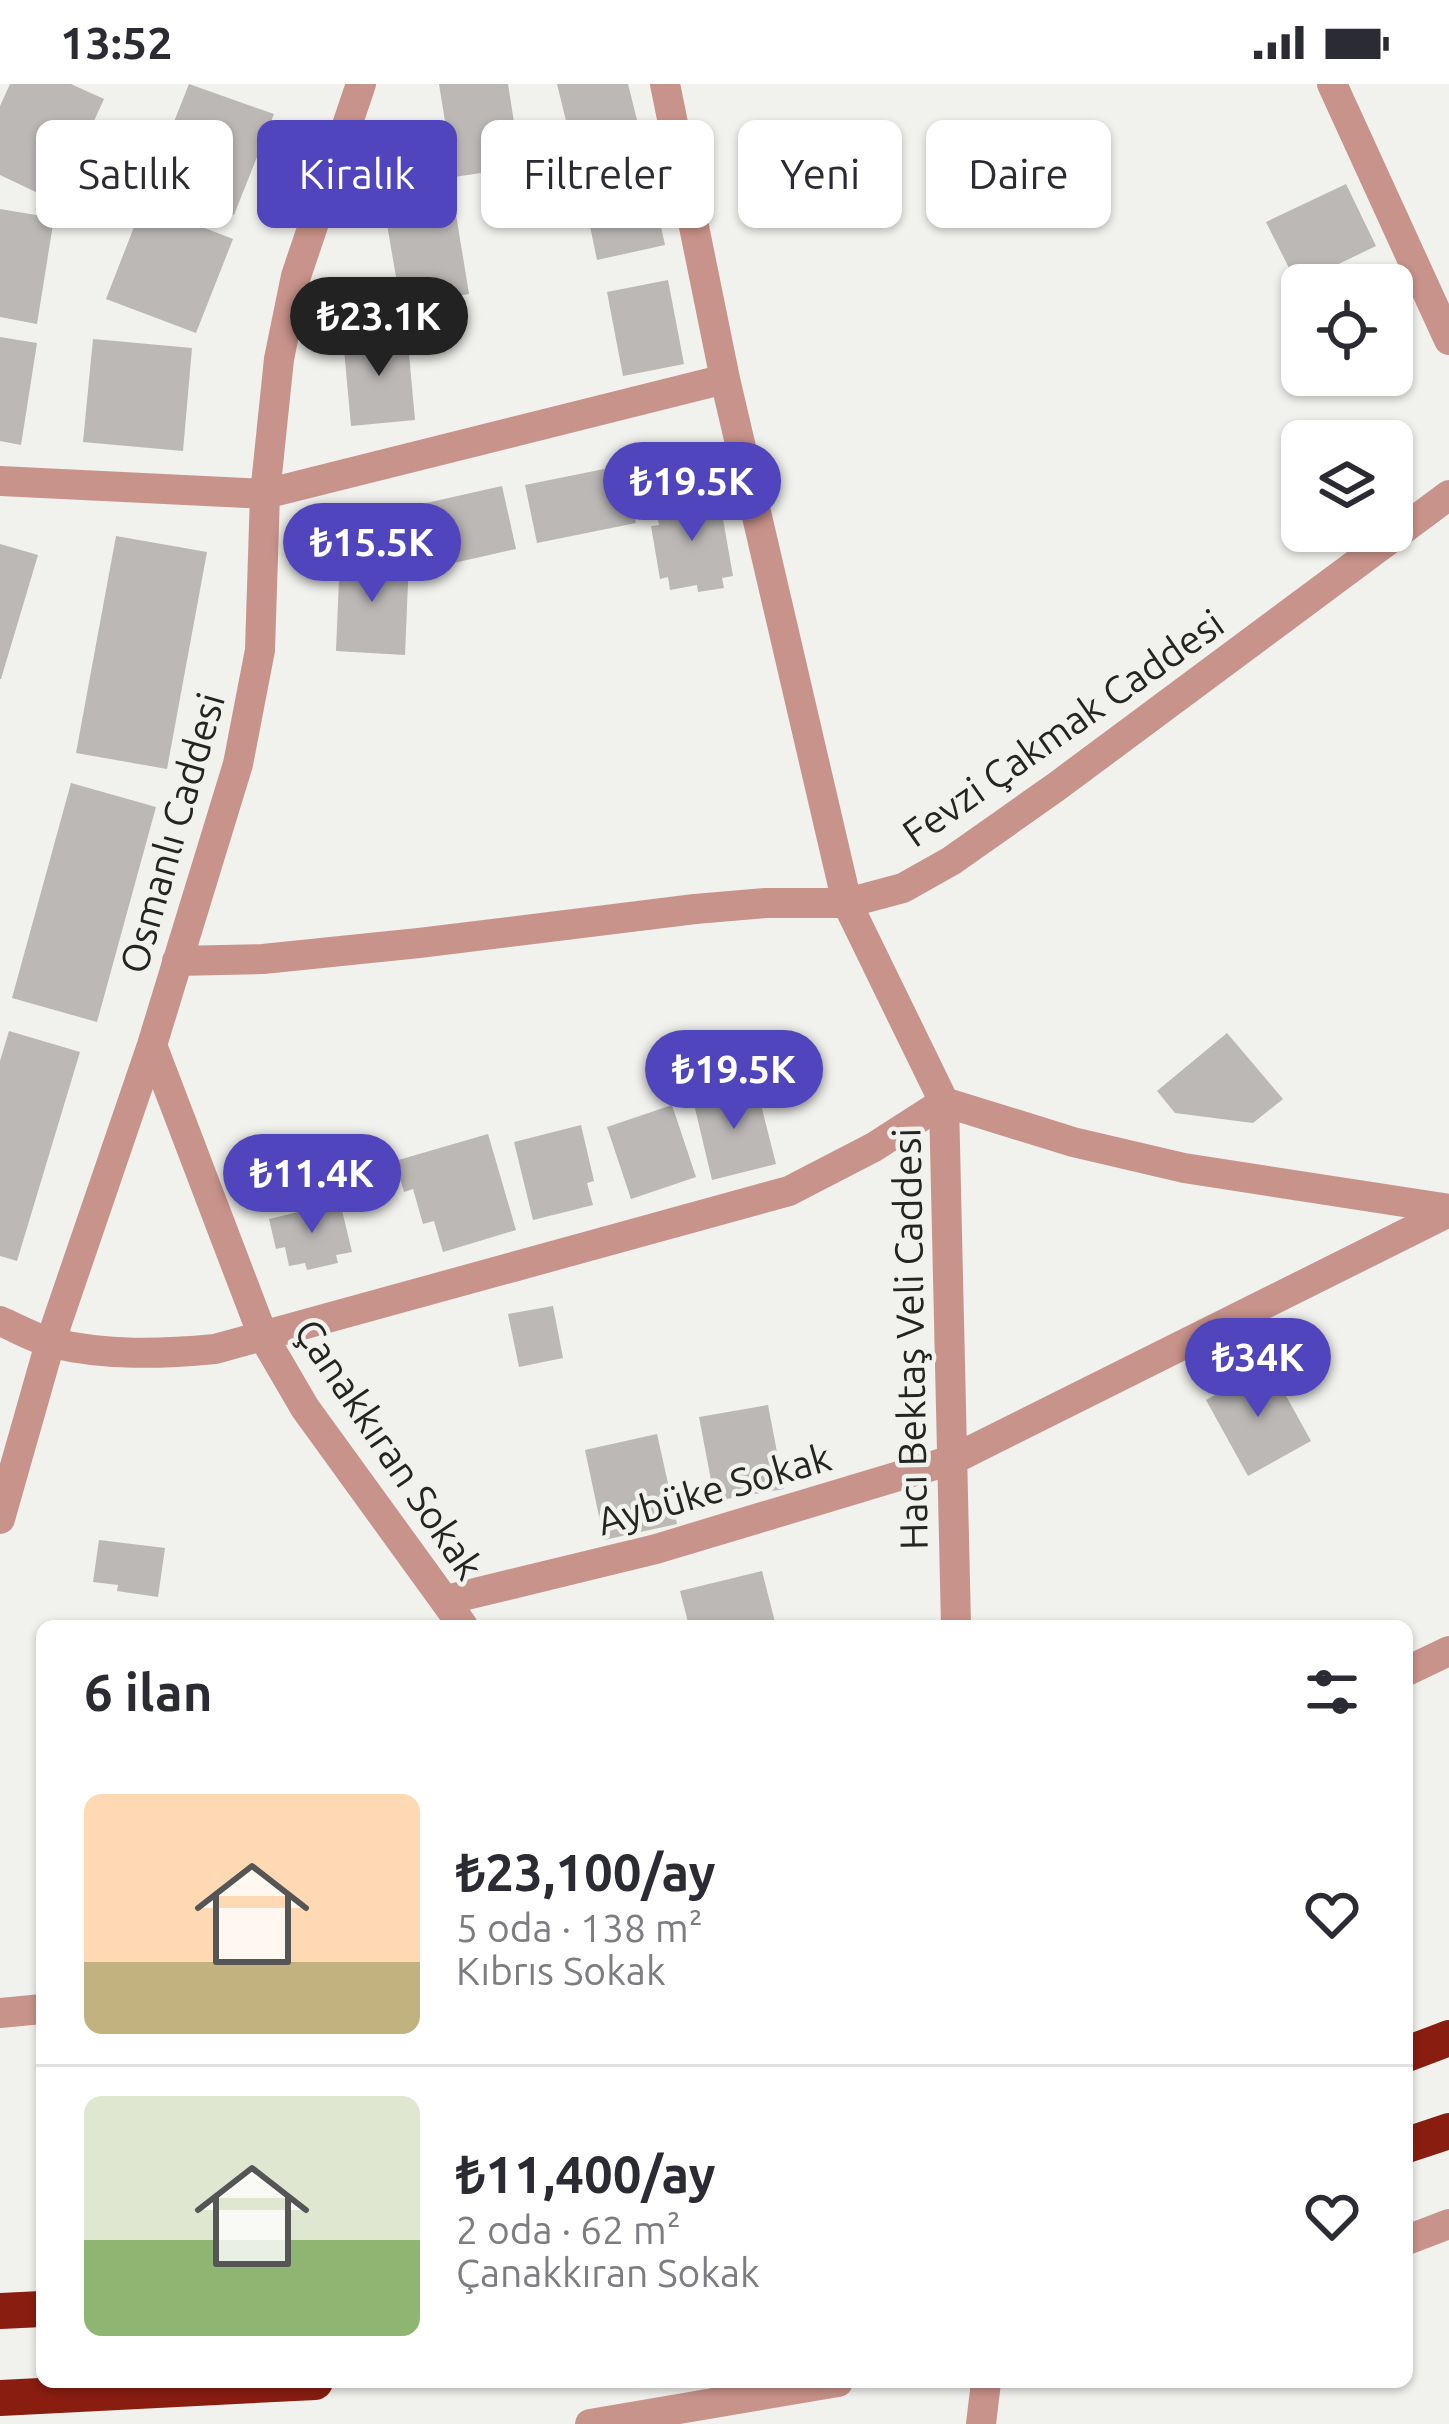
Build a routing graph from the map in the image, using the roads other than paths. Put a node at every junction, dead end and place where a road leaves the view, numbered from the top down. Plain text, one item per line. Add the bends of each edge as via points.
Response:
1 (361, 84) edge
2 (665, 84) edge
3 (1332, 84) edge
4 (1449, 340) edge
5 (724, 379) junction
6 (0, 481) edge
7 (265, 494) junction
8 (1449, 495) edge
9 (847, 903) junction
10 (177, 962) junction
11 (152, 1045) junction
12 (944, 1102) junction
13 (1449, 1211) edge
14 (0, 1321) edge
15 (262, 1336) junction
16 (50, 1343) junction
17 (952, 1460) junction
18 (0, 1519) edge
19 (454, 1613) edge
20 (956, 1620) edge
21 (1449, 1651) edge
22 (1413, 1668) edge
23 (36, 2010) edge
24 (0, 2013) edge
25 (1449, 2038) edge
26 (1413, 2052) edge
27 (1449, 2131) edge
28 (1413, 2143) edge
29 (1449, 2224) edge
30 (1413, 2238) edge
31 (36, 2309) edge
32 (0, 2311) edge
33 (197, 2388) edge
34 (803, 2388) edge
35 (985, 2388) edge
36 (0, 2398) edge
37 (590, 2424) edge
38 (981, 2424) edge

1 - 7 street, Osmanlı Caddesi via 296,276 278,358
2 - 5 street, Hacı Bektaş Veli Caddesi
3 - 4 street
5 - 7 street
5 - 9 street, Hacı Bektaş Veli Caddesi
6 - 7 street
7 - 10 street, Osmanlı Caddesi via 253,702
8 - 9 street, Fevzi Çakmak Caddesi via 951,861 903,888
9 - 10 street, Fevzi Çakmak Caddesi via 695,909
9 - 12 street, Hacı Bektaş Veli Caddesi
10 - 11 street, Osmanlı Caddesi
11 - 15 street, Çanakkıran Sokak
11 - 16 street, Osmanlı Caddesi
12 - 13 street via 1184,1168
12 - 15 street via 789,1191
12 - 17 street, Hacı Bektaş Veli Caddesi
13 - 17 street, Aybüke Sokak
14 - 16 street
15 - 16 street via 165,1354
15 - 19 street, Çanakkıran Sokak via 304,1408
16 - 18 street, Osmanlı Caddesi
17 - 19 street, Aybüke Sokak
17 - 20 street, Hacı Bektaş Veli Caddesi
21 - 22 street
23 - 24 street
25 - 26 highway
27 - 28 highway
29 - 30 street
31 - 32 highway
33 - 36 highway
34 - 37 street
35 - 38 street

